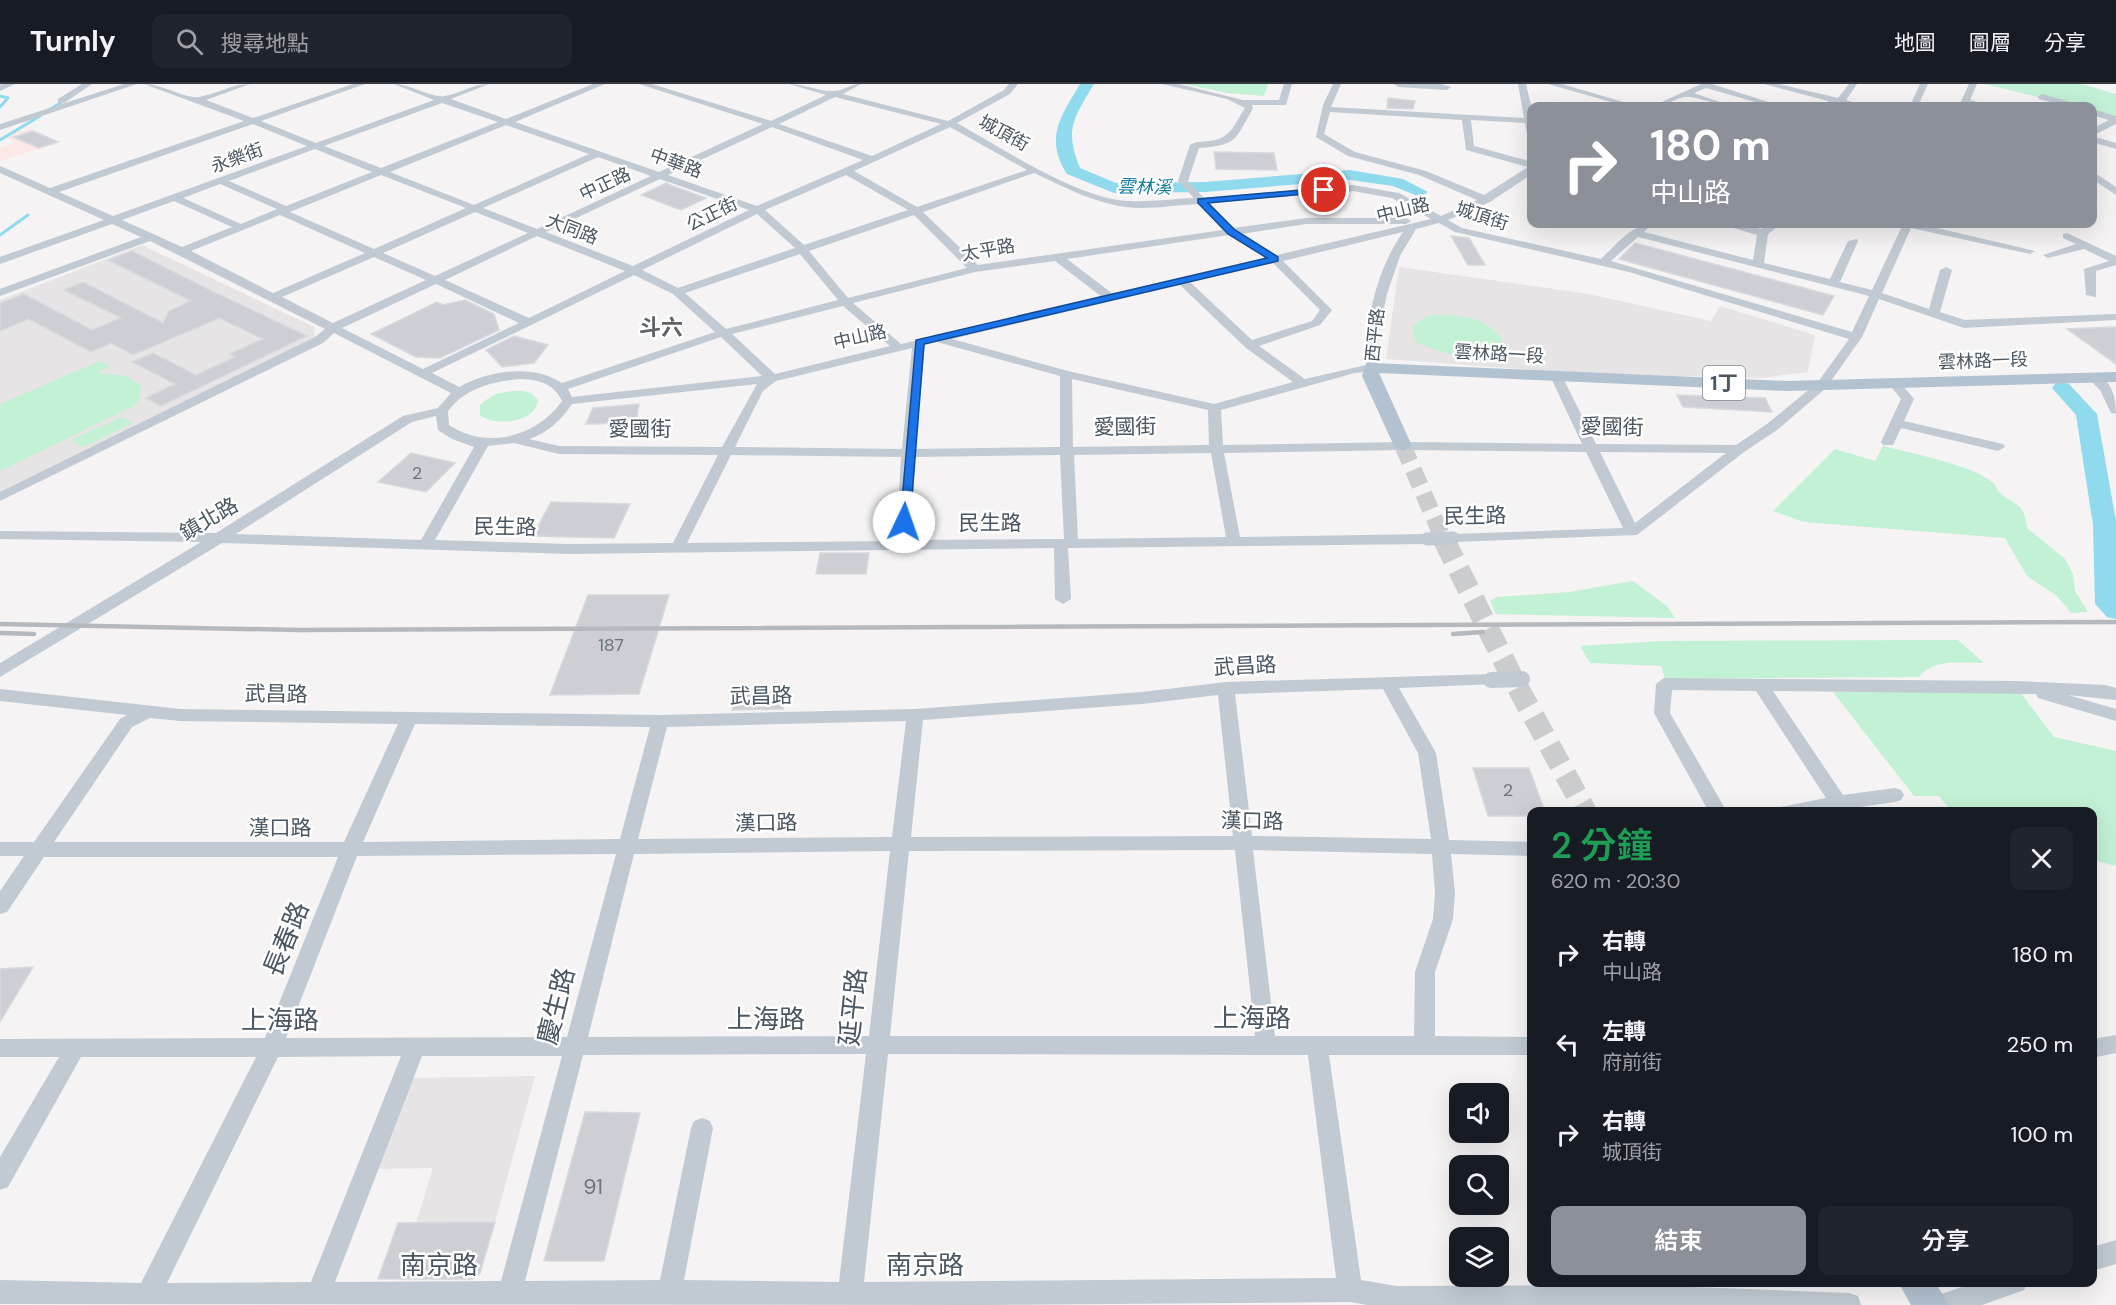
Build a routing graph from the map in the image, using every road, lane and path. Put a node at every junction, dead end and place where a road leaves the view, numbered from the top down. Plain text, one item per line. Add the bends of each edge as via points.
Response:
1 (88, 84) edge
2 (133, 84) edge
3 (148, 84) edge
4 (246, 84) edge
5 (361, 84) edge
6 (398, 84) edge
7 (485, 84) edge
8 (601, 84) edge
9 (643, 84) edge
10 (793, 84) edge
11 (857, 84) edge
12 (1014, 84) edge
13 (1166, 84) edge
14 (1288, 84) edge
15 (1337, 84) edge
16 (1398, 84) edge
17 (1522, 84) edge
18 (1552, 84) edge
19 (1707, 84) edge
20 (1768, 84) edge
21 (1853, 84) edge
22 (1924, 84) edge
23 (1973, 84) edge
24 (1447, 87) dead end
25 (1686, 94) junction
26 (834, 95) junction
27 (2042, 97) dead end
28 (444, 99) junction
29 (198, 100) junction
30 (1244, 102) junction
31 (1618, 102) edge
32 (1667, 102) edge
33 (1713, 102) edge
34 (1764, 102) edge
35 (1840, 102) joint
36 (1916, 102) edge
37 (1965, 102) edge
38 (2060, 102) edge
39 (1527, 107) edge
40 (1326, 109) junction
41 (40, 114) junction
42 (2097, 114) edge
43 (1466, 118) junction
44 (2116, 120) edge
45 (252, 121) junction
46 (1527, 121) edge
47 (507, 122) junction
48 (772, 124) junction
49 (951, 124) junction
50 (0, 127) edge
51 (2097, 130) edge
52 (2097, 140) edge
53 (318, 146) junction
54 (2116, 146) edge
55 (600, 153) junction
56 (873, 160) junction
57 (1527, 165) edge
58 (0, 168) edge
59 (1035, 170) junction
60 (2097, 170) edge
61 (1527, 171) edge
62 (383, 172) junction
63 (848, 172) junction
64 (663, 175) junction
65 (2116, 176) edge
66 (222, 181) junction
67 (2097, 181) edge
68 (51, 191) junction
69 (2116, 192) edge
70 (176, 198) junction
71 (1486, 200) junction
72 (1201, 201) junction
73 (474, 208) junction
74 (758, 210) junction
75 (915, 210) junction
76 (284, 211) junction
77 (113, 220) junction
78 (1438, 220) junction
79 (1413, 226) junction
80 (240, 228) junction
81 (1641, 228) edge
82 (1747, 228) edge
83 (1770, 228) edge
84 (1906, 228) edge
85 (1926, 228) edge
86 (1232, 232) junction
87 (1763, 232) junction
88 (537, 233) junction
89 (1634, 233) junction
90 (2067, 236) dead end
91 (150, 237) junction
92 (1854, 241) dead end
93 (2086, 245) junction
94 (801, 248) junction
95 (183, 251) junction
96 (2030, 251) dead end
97 (373, 252) junction
98 (2048, 255) dead end
99 (1057, 256) junction
100 (1275, 259) junction
101 (0, 261) edge
102 (2116, 261) edge
103 (1602, 263) junction
104 (1758, 265) junction
105 (975, 269) junction
106 (1947, 270) dead end
107 (635, 271) junction
108 (436, 280) junction
109 (1181, 280) junction
110 (1833, 284) junction
111 (677, 292) junction
112 (0, 293) edge
113 (1877, 295) junction
114 (2092, 295) dead end
115 (275, 297) junction
116 (1110, 297) junction
117 (846, 302) junction
118 (1934, 312) junction
119 (2116, 317) edge
120 (529, 323) junction
121 (334, 327) junction
122 (723, 333) junction
123 (1856, 337) junction
124 (935, 338) junction
125 (919, 342) junction
126 (1250, 345) junction
127 (897, 346) junction
128 (1372, 368) junction
129 (423, 373) junction
130 (1066, 374) junction
131 (1556, 376) junction
132 (2116, 377) edge
133 (772, 378) junction
134 (2094, 378) junction
135 (1303, 383) junction
136 (1894, 383) junction
137 (1822, 385) junction
138 (561, 387) junction
139 (459, 392) junction
140 (568, 401) junction
141 (1214, 408) junction
142 (2116, 410) edge
143 (442, 411) junction
144 (1897, 423) junction
145 (513, 439) junction
146 (481, 442) junction
147 (1888, 442) dead end
148 (1216, 446) junction
149 (1403, 446) junction
150 (1592, 447) junction
151 (1998, 447) dead end
152 (1068, 448) junction
153 (1739, 449) junction
154 (729, 450) junction
155 (908, 453) junction
156 (0, 497) edge
157 (1632, 532) junction
158 (0, 535) edge
159 (217, 538) junction
160 (1066, 543) junction
161 (1234, 543) junction
162 (903, 544) junction
163 (425, 546) junction
164 (677, 549) junction
165 (1063, 599) dead end
166 (0, 671) edge
167 (1522, 679) dead end
168 (1388, 683) junction
169 (1761, 686) junction
170 (2017, 687) junction
171 (1226, 688) junction
172 (2116, 694) edge
173 (0, 695) edge
174 (147, 712) junction
175 (915, 715) junction
176 (2116, 715) edge
177 (409, 719) junction
178 (660, 721) junction
179 (1895, 795) dead end
180 (1838, 802) junction
181 (1715, 807) edge
182 (1812, 807) edge
183 (1242, 843) junction
184 (899, 844) junction
185 (625, 846) junction
186 (1440, 847) junction
187 (0, 849) edge
188 (37, 849) junction
189 (1527, 849) edge
190 (350, 850) junction
191 (0, 906) edge
192 (2116, 1044) edge
193 (877, 1045) junction
194 (1266, 1045) junction
195 (1317, 1045) junction
196 (1424, 1046) junction
197 (1527, 1046) edge
198 (76, 1047) junction
199 (272, 1047) junction
200 (415, 1047) junction
201 (575, 1047) junction
202 (0, 1048) edge
203 (2097, 1048) edge
204 (702, 1128) dead end
205 (0, 1179) edge
206 (2116, 1252) edge
207 (2097, 1258) edge
208 (1918, 1287) edge
209 (2000, 1287) edge
210 (1350, 1290) junction
211 (0, 1292) edge
212 (670, 1292) junction
213 (508, 1299) edge
214 (146, 1300) edge
215 (316, 1300) edge
216 (850, 1300) edge
217 (1641, 1301) edge
218 (1849, 1305) edge
219 (1932, 1305) edge
220 (1944, 1305) edge

1 - 41 street
2 - 41 street
3 - 29 street, 大同路
4 - 29 street
5 - 45 street
6 - 28 street, 中華路
7 - 28 street, 永樂街
8 - 47 street
9 - 48 street
10 - 26 street, 城頂街
11 - 26 street, 中正路
12 - 49 street, 公正街 via 1007,92
13 - 30 street
14 - 30 street via 1283,104
15 - 40 street
16 - 24 street
17 - 39 street
18 - 31 street
19 - 25 street
19 - 34 street
20 - 35 street
21 - 35 street
22 - 36 street
23 - 37 street
25 - 32 street
25 - 33 street
26 - 48 street, 中正路
26 - 49 street, 城頂街
27 - 38 street
28 - 47 street, 中華路
28 - 53 street, 永樂街
29 - 45 street, 大同路
30 - 72 street via 1249,108 1232,137 1195,145 1183,181
40 - 43 street
40 - 71 street via 1319,135 1343,152 1436,177
41 - 50 street
42 - 44 street
43 - 46 street
43 - 57 street via 1469,148
44 - 51 street
45 - 53 street, 大同路
45 - 68 street
47 - 55 street, 中華路
47 - 62 street
48 - 56 street
48 - 64 street, 中正路
49 - 56 street, 公正街
49 - 59 street, 城頂街
52 - 54 street
53 - 62 street, 大同路
53 - 66 street, 永樂街
55 - 64 street, 中華路
55 - 73 street
56 - 63 street, 公正街
58 - 68 street
59 - 72 street, 城頂街 via 1110,201
59 - 75 street
60 - 65 street
61 - 71 street, 中山路
62 - 73 street, 大同路
62 - 76 street
63 - 74 street, 公正街
63 - 75 street
64 - 74 street, 中華路
64 - 88 street, 中正路
66 - 70 street, 永樂街
66 - 76 street
67 - 69 street
68 - 77 street
70 - 77 street, 永樂街
70 - 80 street
71 - 78 street, 中山路
72 - 78 street, 城頂街 via 1353,188 1395,195
72 - 86 street
73 - 88 street, 大同路
73 - 97 street
74 - 94 street, 中華路
74 - 107 street, 公正街
75 - 94 street
75 - 105 street
76 - 80 street
76 - 97 street
77 - 91 street
77 - 101 street, 永樂街
78 - 79 street, 中山路
78 - 86 street, 太平路 via 1306,221
78 - 103 street, 城頂街 via 1459,230
79 - 100 street, 中山路
79 - 128 street, 西平路 via 1402,239 1378,302
80 - 95 street
81 - 89 street
82 - 87 street
83 - 87 street
84 - 113 street
85 - 96 street
86 - 99 street, 太平路
86 - 100 street
87 - 104 street
88 - 107 street, 大同路
88 - 108 street, 中正路
89 - 103 street
89 - 104 street
90 - 93 street
91 - 95 street
91 - 112 street
92 - 110 street
93 - 98 street
93 - 102 street
94 - 111 street
94 - 117 street, 中華路
95 - 115 street
97 - 108 street
97 - 115 street
99 - 105 street, 太平路
99 - 116 street
100 - 109 street, 中山路
100 - 126 street via 1326,310 1316,322
102 - 114 street via 2090,269
103 - 123 street, 城頂街
104 - 110 street
105 - 117 street, 太平路
106 - 118 street
107 - 111 street, 大同路
107 - 120 street, 公正街
108 - 120 street
108 - 121 street, 中正路
109 - 116 street, 中山路
109 - 126 street
110 - 113 street
111 - 122 street, 大同路
113 - 118 street
113 - 123 street
115 - 121 street
116 - 124 street, 中山路
117 - 122 street, 太平路
117 - 127 street, 中華路
118 - 119 street via 1964,324
120 - 129 street, 公正街
121 - 129 street
121 - 156 street, 中正路 via 319,340
122 - 133 street, 大同路
122 - 138 street, 太平路
123 - 137 street
124 - 125 street, 中山路
124 - 130 street, 雲林路一段
125 - 127 street, 中山路
125 - 155 street
126 - 135 street
127 - 133 street, 中山路
128 - 131 main road, 雲林路一段 / 1丁
128 - 135 street, 雲林路一段
128 - 149 main road, 西平路 via 1370,376
129 - 139 street
130 - 141 street, 雲林路一段
130 - 152 street
131 - 137 main road, 雲林路一段 / 1丁
131 - 150 street
132 - 134 main road, 1丁
133 - 140 street, 中山路
133 - 154 street via 758,389
134 - 136 main road, 雲林路一段 / 1丁
134 - 142 street via 2105,388
135 - 141 street, 雲林路一段
136 - 137 main road, 雲林路一段 / 1丁
136 - 144 street via 1908,399
137 - 153 street
138 - 139 street via 551,379 522,375 489,380
138 - 140 street
139 - 143 street
140 - 145 street via 555,420
141 - 148 street
143 - 146 street via 443,427 450,433
143 - 159 street, 鎮北路 via 408,419
144 - 147 street
144 - 151 street
145 - 146 street
145 - 154 street, 愛國街 via 559,450
146 - 163 street via 482,447
148 - 149 street, 愛國街
148 - 152 street, 愛國街
148 - 161 street
149 - 150 street, 愛國街
150 - 153 street, 愛國街
150 - 157 street
152 - 155 street, 愛國街
152 - 160 street
153 - 157 street
154 - 155 street, 愛國街
154 - 164 street
155 - 162 street
157 - 161 street, 民生路, bridge
158 - 159 street, 民生路
159 - 163 street, 民生路
159 - 166 street, 鎮北路
160 - 161 street, 民生路
160 - 162 street, 民生路
160 - 165 street
162 - 164 street, 民生路
163 - 164 street, 民生路
167 - 168 street, 武昌路, bridge
168 - 171 street, 武昌路
168 - 186 street via 1427,753
169 - 170 street
169 - 180 street
169 - 181 street via 1664,684 1662,712
170 - 172 street
170 - 176 street
171 - 175 street, 武昌路
171 - 183 street
173 - 174 street, 武昌路
174 - 177 street, 武昌路
174 - 188 street via 126,723
175 - 178 street, 武昌路
175 - 184 street, 延平路
177 - 178 street, 武昌路
177 - 190 street, 長春路
178 - 185 street, 慶生路
179 - 180 street
180 - 182 street
183 - 184 street, 漢口路
183 - 186 street, 漢口路
183 - 194 street
184 - 185 street, 漢口路
184 - 193 street, 延平路
185 - 190 street, 漢口路
185 - 201 street, 慶生路
186 - 189 street, 漢口路
186 - 196 street via 1445,892 1443,919 1425,972
187 - 188 street, 漢口路
188 - 190 street, 漢口路
188 - 191 street
190 - 199 street, 長春路
192 - 203 street
193 - 194 street, 上海路
193 - 201 street, 上海路
193 - 216 street, 延平路
194 - 195 street, 上海路
195 - 196 street, 上海路
195 - 210 street
196 - 197 street, 上海路
198 - 199 street, 上海路
198 - 202 street, 上海路
198 - 205 street
199 - 200 street, 上海路
199 - 214 street, 長春路
200 - 201 street, 上海路
200 - 215 street
201 - 213 street, 慶生路
204 - 212 street
206 - 207 street
208 - 219 main road
209 - 220 street
210 - 216 street, 南京路
210 - 217 street, 南京路 via 1397,1298
211 - 214 street, 南京路
212 - 213 street, 南京路
212 - 216 street, 南京路
213 - 215 street, 南京路
214 - 215 street, 南京路
217 - 218 street, 南京路

